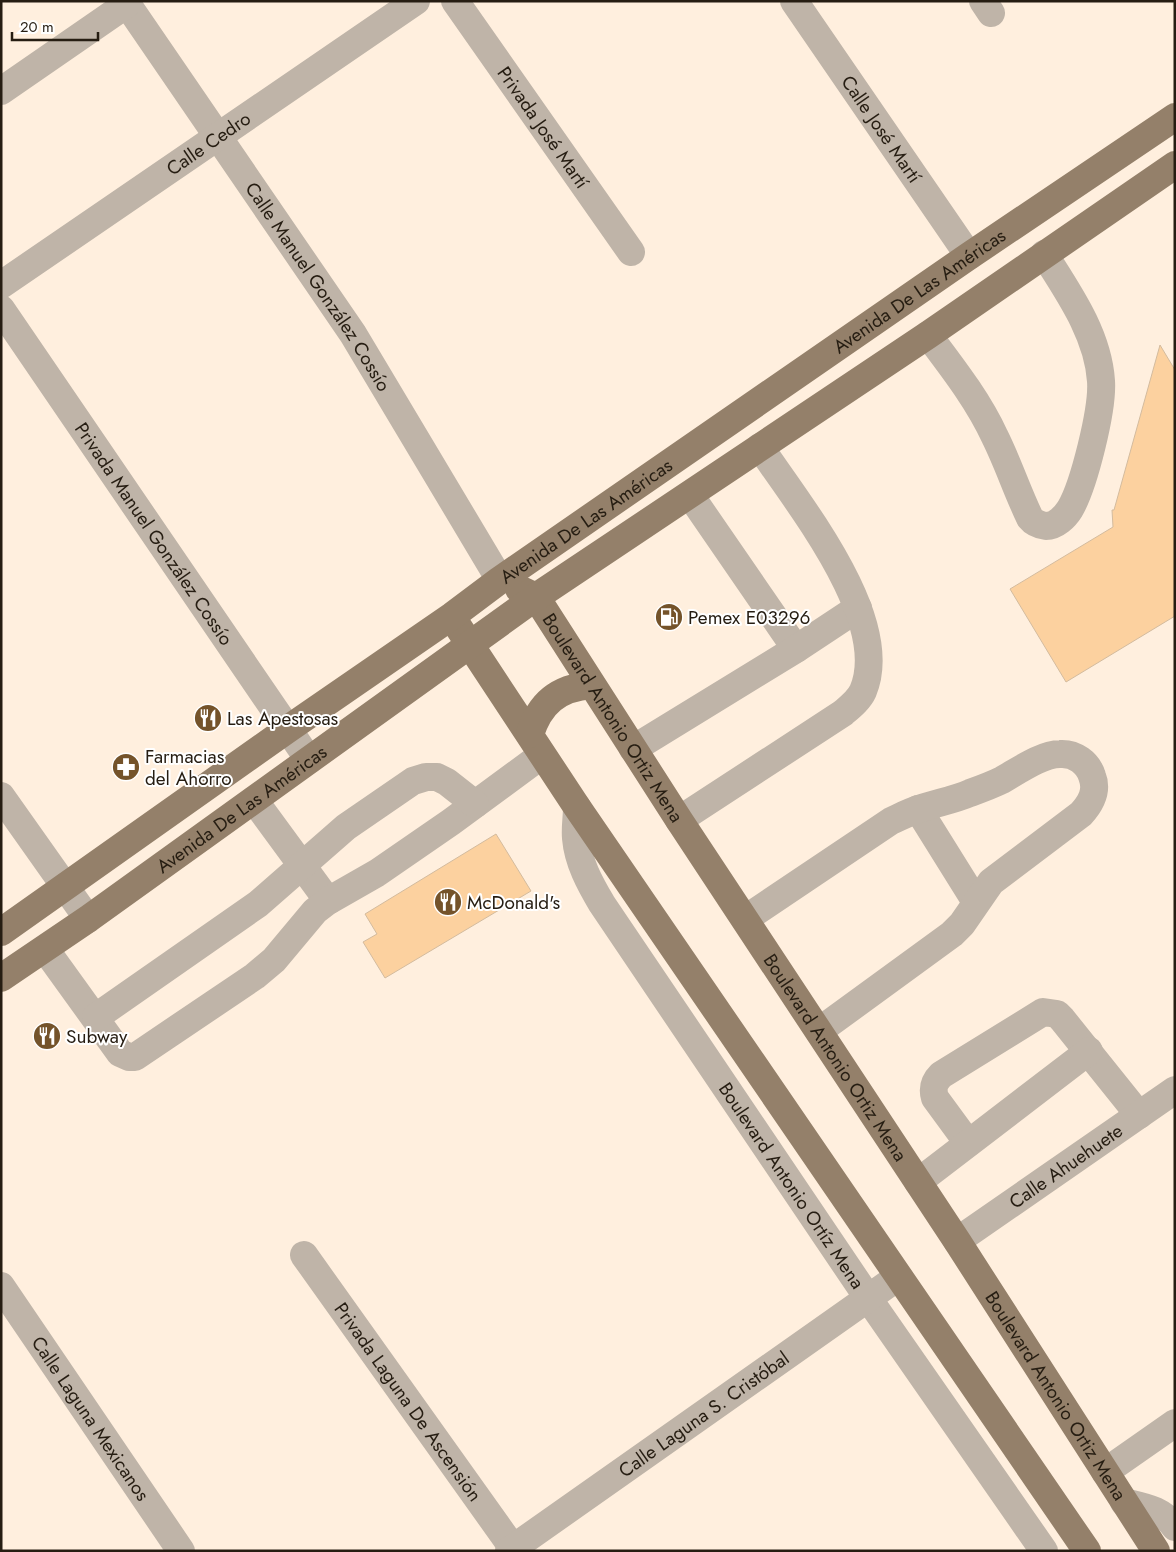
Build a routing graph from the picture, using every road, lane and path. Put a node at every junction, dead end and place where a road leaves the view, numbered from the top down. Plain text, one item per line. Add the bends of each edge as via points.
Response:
1 (416, 1) edge
2 (455, 1) edge
3 (794, 1) edge
4 (126, 3) edge
5 (1, 91) edge
6 (1175, 117) edge
7 (219, 137) junction
8 (1175, 165) edge
9 (631, 252) dead end
10 (1044, 254) junction
11 (968, 256) junction
12 (1, 285) edge
13 (1, 309) edge
14 (928, 334) junction
15 (760, 447) junction
16 (690, 495) junction
17 (500, 580) junction
18 (536, 597) junction
19 (858, 608) junction
20 (452, 616) junction
21 (470, 644) junction
22 (796, 648) junction
23 (591, 685) junction
24 (288, 729) junction
25 (536, 744) junction
26 (633, 749) junction
27 (309, 760) junction
28 (1, 796) edge
29 (254, 800) junction
30 (475, 804) junction
31 (577, 807) junction
32 (918, 809) junction
33 (679, 820) junction
34 (303, 865) junction
35 (64, 887) junction
36 (328, 901) junction
37 (976, 902) junction
38 (88, 919) junction
39 (744, 919) junction
40 (1, 932) edge
41 (45, 949) junction
42 (1, 978) edge
43 (96, 1017) junction
44 (819, 1032) junction
45 (1089, 1051) junction
46 (1175, 1090) edge
47 (1139, 1114) junction
48 (968, 1143) junction
49 (918, 1182) junction
50 (957, 1241) junction
51 (304, 1255) dead end
52 (898, 1277) junction
53 (1, 1286) edge
54 (868, 1298) junction
55 (1175, 1423) edge
56 (1104, 1472) junction
57 (1124, 1502) junction
58 (1175, 1527) edge
59 (1039, 1549) edge
60 (512, 1550) edge
61 (181, 1551) edge
62 (1087, 1551) edge
63 (1156, 1551) edge

1 - 7 street, Calle Cedro
2 - 9 street, Privada José Martí
3 - 11 street, Calle José Martí
4 - 5 street
4 - 7 street, Calle Manuel González Cossío
6 - 11 main road, Avenida De Las Américas
7 - 12 street, Calle Cedro
7 - 17 street, Calle Manuel González Cossío via 353,334
8 - 10 main road, Avenida De Las Américas
10 - 14 main road, Avenida De Las Américas
10 - 14 street via 1084,323 1101,380 1101,399 1090,453 1070,510 1056,523 1041,525 1030,518 984,415
11 - 17 main road, Avenida De Las Américas
13 - 24 street, Privada Manuel González Cossío
14 - 15 main road, Avenida De Las Américas
15 - 16 main road, Avenida De Las Américas
15 - 19 street via 830,550
16 - 18 main road, Avenida De Las Américas
16 - 22 street
17 - 18 main road, Boulevard Antonio Ortiz Mena
17 - 20 main road, Avenida De Las Américas
18 - 21 main road, Avenida De Las Américas
18 - 23 main road, Boulevard Antonio Ortiz Mena
19 - 22 street
19 - 33 street via 866,639 868,675 862,693 854,703
20 - 21 main road
20 - 24 main road, Avenida De Las Américas
21 - 25 main road
21 - 27 main road, Avenida De Las Américas
22 - 26 street
23 - 25 main road via 564,691 542,709 534,721
23 - 26 main road, Boulevard Antonio Ortiz Mena
24 - 27 street, Privada Manuel González Cossío
24 - 35 main road, Avenida De Las Américas
25 - 30 street
25 - 31 main road
26 - 33 main road, Boulevard Antonio Ortiz Mena
27 - 29 main road, Avenida De Las Américas
28 - 35 street
29 - 34 street
29 - 38 main road, Avenida De Las Américas
30 - 34 street via 442,779 431,776 419,778 346,827
30 - 36 street via 377,873
31 - 52 main road
31 - 54 street, Boulevard Antonio Ortíz Mena via 576,838 590,884
32 - 37 street
32 - 37 street via 1000,781 1050,755 1073,756 1089,769 1094,792 1081,814 1001,874
32 - 39 street via 891,821
33 - 39 main road, Boulevard Antonio Ortiz Mena
34 - 36 street
34 - 43 street via 258,904
35 - 38 street
35 - 40 main road, Avenida De Las Américas
36 - 43 street via 255,976 140,1054 129,1057 120,1053
37 - 44 street via 952,934
38 - 41 main road, Avenida De Las Américas
39 - 44 main road, Boulevard Antonio Ortiz Mena
41 - 42 main road, Avenida De Las Américas
41 - 43 street
44 - 49 main road, Boulevard Antonio Ortiz Mena
45 - 47 street
45 - 48 street
45 - 48 street via 1057,1014 1042,1012 941,1075 932,1091
46 - 47 street, Calle Ahuehuete
47 - 50 street, Calle Ahuehuete
48 - 49 street
49 - 50 main road, Boulevard Antonio Ortiz Mena
50 - 56 main road, Boulevard Antonio Ortiz Mena
51 - 60 street, Privada Laguna De Ascensión
52 - 54 street, Calle Laguna S. Cristóbal
52 - 62 main road
53 - 61 street, Calle Laguna Mexicanos
54 - 59 street, Boulevard Antonio Ortíz Mena
54 - 60 street, Calle Laguna S. Cristóbal
55 - 56 street
56 - 57 main road, Boulevard Antonio Ortiz Mena
57 - 58 street via 1162,1513
57 - 63 main road, Boulevard Antonio Ortiz Mena

